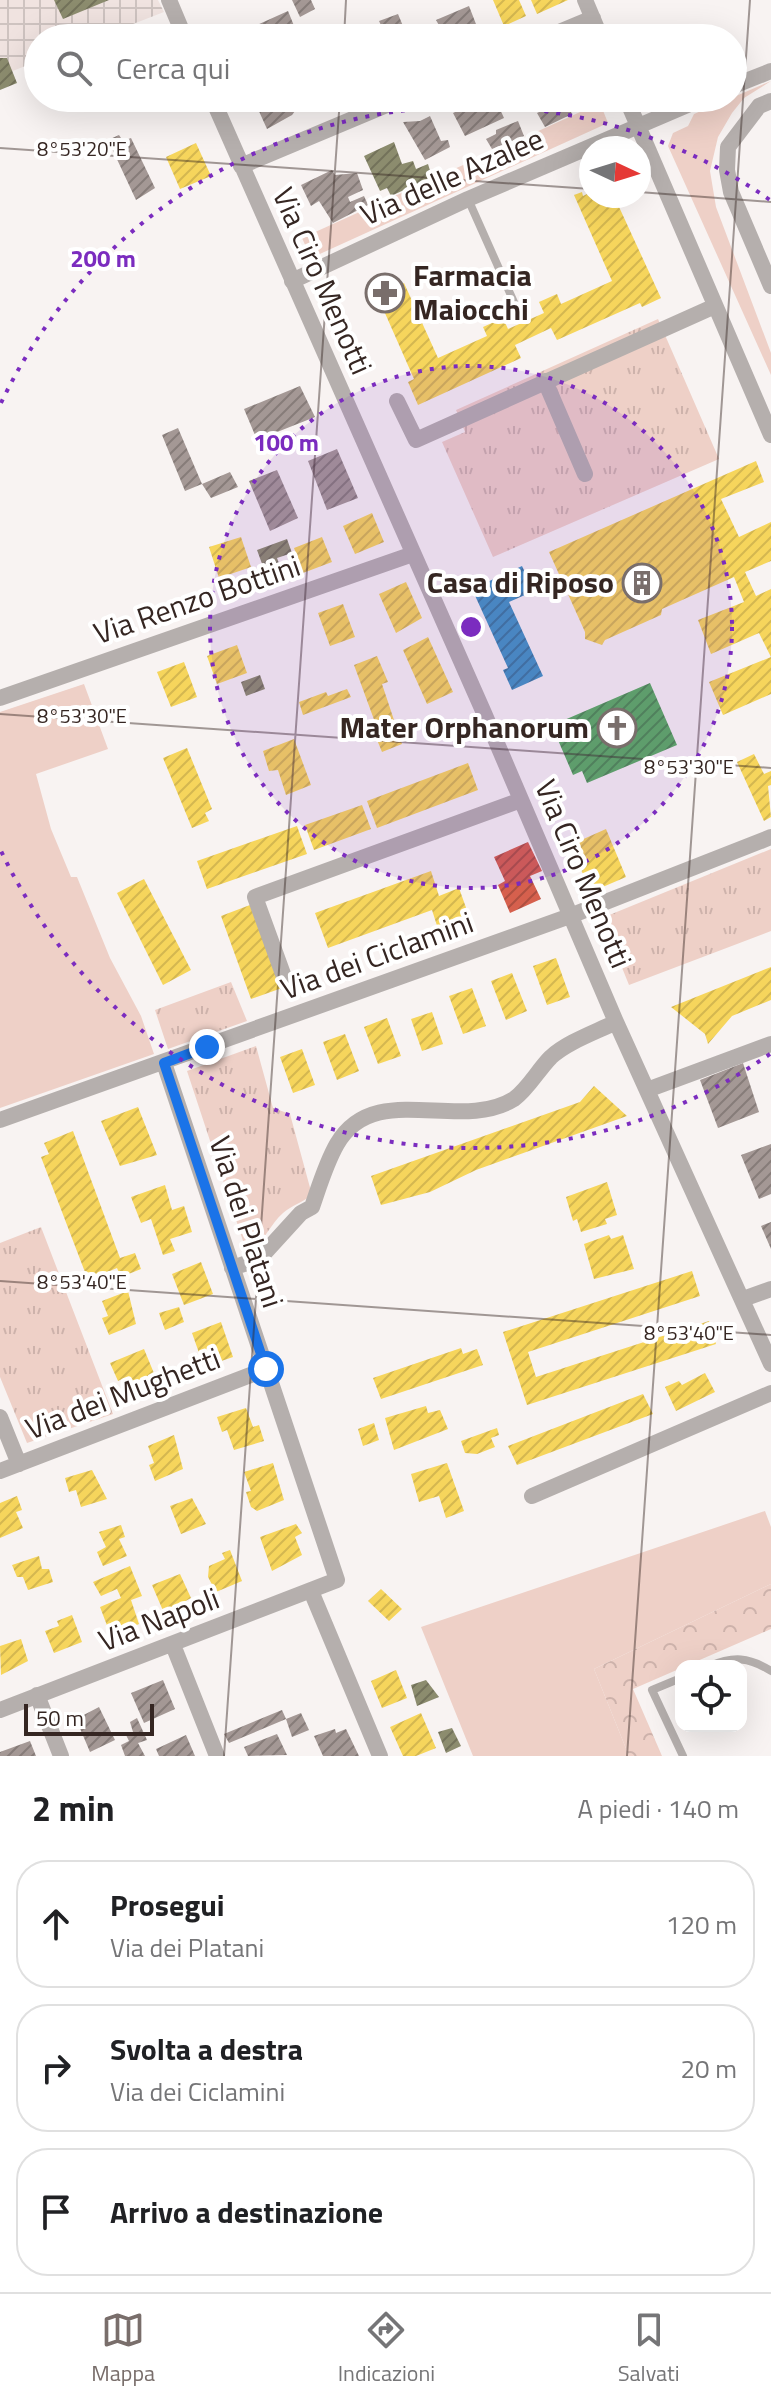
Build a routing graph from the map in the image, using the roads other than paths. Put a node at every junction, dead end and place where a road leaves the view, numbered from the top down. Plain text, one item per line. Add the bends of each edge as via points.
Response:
1 (169, 0) edge
2 (585, 0) edge
3 (593, 18) junction
4 (179, 24) edge
5 (579, 24) edge
6 (595, 24) edge
7 (771, 71) edge
8 (747, 80) edge
9 (771, 101) edge
10 (218, 112) edge
11 (370, 112) edge
12 (632, 112) edge
13 (670, 112) edge
14 (637, 126) junction
15 (241, 166) junction
16 (468, 199) junction
17 (292, 281) junction
18 (771, 286) edge
19 (715, 306) junction
20 (517, 309) dead end
21 (545, 381) junction
22 (397, 401) dead end
23 (771, 435) edge
24 (585, 474) dead end
25 (413, 554) junction
26 (0, 698) edge
27 (521, 800) junction
28 (771, 837) edge
29 (570, 916) junction
30 (287, 985) dead end
31 (616, 1022) junction
32 (771, 1044) edge
33 (164, 1063) junction
34 (647, 1090) junction
35 (0, 1120) edge
36 (232, 1268) junction
37 (771, 1289) edge
38 (743, 1299) junction
39 (771, 1364) edge
40 (266, 1369) junction
41 (771, 1393) edge
42 (0, 1417) edge
43 (19, 1464) junction
44 (0, 1471) edge
45 (532, 1496) dead end
46 (337, 1580) joint
47 (311, 1591) junction
48 (173, 1645) junction
49 (724, 1660) edge
50 (771, 1671) edge
51 (675, 1680) edge
52 (37, 1695) junction
53 (0, 1710) edge
54 (61, 1756) edge
55 (217, 1756) edge
56 (380, 1756) edge
57 (683, 1756) edge

1 - 4 street
2 - 3 street
3 - 5 street
3 - 6 street
7 - 8 street
9 - 18 street via 759,106 728,147 727,170 731,192
10 - 15 street, Via Ciro Menotti
11 - 15 street
12 - 14 street
13 - 14 street, Via delle Azalee
14 - 16 street, Via delle Azalee
14 - 19 street
15 - 17 street, Via Ciro Menotti
16 - 17 street, Via delle Azalee
16 - 20 lane
17 - 25 street, Via Ciro Menotti
19 - 21 street
19 - 23 street
21 - 22 street via 416,440
21 - 24 street
25 - 26 street, Via Renzo Bottini
25 - 27 street, Via Ciro Menotti
27 - 29 street, Via Ciro Menotti
27 - 30 street, Via dei Ciclamini via 255,897
28 - 29 street, Via dei Ciclamini
29 - 31 street, Via Ciro Menotti
29 - 33 street, Via dei Ciclamini
31 - 34 street, Via Ciro Menotti
31 - 36 street via 553,1055 513,1099 466,1114 374,1112 337,1143 312,1207 259,1259
32 - 34 street
33 - 35 street, Via dei Ciclamini
33 - 36 street, Via dei Platani
34 - 38 street, Via Ciro Menotti
36 - 40 street, Via dei Platani
37 - 38 street
38 - 39 street, Via Ciro Menotti
40 - 43 street, Via dei Mughetti
40 - 46 street, Via dei Platani
41 - 45 street
42 - 43 street
43 - 44 street, Via dei Mughetti
46 - 47 street, Via Napoli
47 - 48 street, Via Napoli
47 - 56 street
48 - 52 street, Via Napoli
48 - 55 street
49 - 50 lane via 752,1659
51 - 57 lane via 652,1690
52 - 53 street, Via Napoli
52 - 54 street

